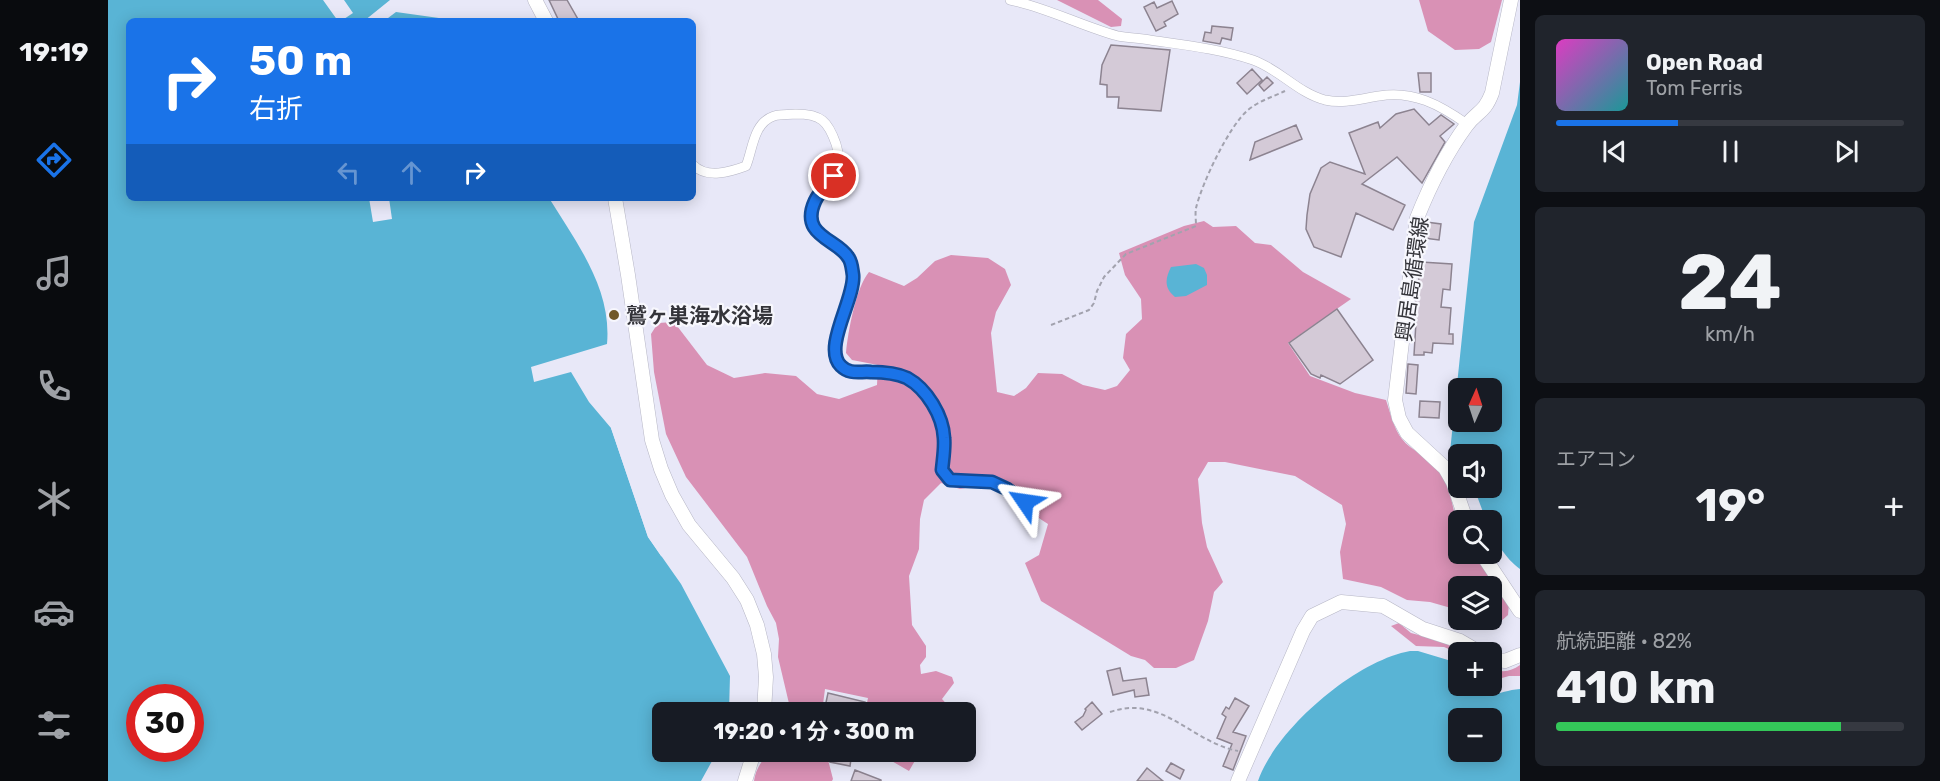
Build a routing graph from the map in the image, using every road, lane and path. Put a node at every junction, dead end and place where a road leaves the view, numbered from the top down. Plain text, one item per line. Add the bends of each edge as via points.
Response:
1 (535, 0) edge
2 (1010, 0) edge
3 (1511, 0) edge
4 (544, 18) edge
5 (1295, 85) junction
6 (1467, 124) junction
7 (696, 168) edge
8 (615, 201) edge
9 (1051, 325) dead end
10 (1025, 502) dead end
11 (1463, 510) edge
12 (1489, 564) edge
13 (1520, 610) edge
14 (1463, 642) edge
15 (1520, 655) edge
16 (1502, 660) edge
17 (765, 702) edge
18 (1110, 712) dead end
19 (1250, 753) junction
20 (751, 762) edge
21 (745, 781) edge
22 (1238, 781) edge

1 - 4 main road
2 - 5 street via 1121,36 1205,48 1253,60
3 - 6 main road, 興居島循環線 via 1492,93 1487,106
5 - 6 street via 1322,99 1338,102 1400,94 1419,98
5 - 9 path via 1247,111 1230,134 1201,193 1196,226 1126,254 1104,277 1089,310
6 - 11 main road, 興居島循環線 via 1428,191 1418,218 1395,400 1407,434 1445,468
7 - 10 street via 714,174 746,166 758,128 769,118 812,114 822,120 831,130 839,165 816,199 812,222 819,235 848,256 853,278 835,344 840,366 852,373 868,371 907,378 932,403 943,425 942,470 950,480 992,482
8 - 17 main road via 652,440 668,487 689,525 747,600 764,654
12 - 13 main road
14 - 19 main road via 1423,629 1383,606 1341,603 1312,616
15 - 16 main road
18 - 19 path via 1135,707 1156,711 1233,750
19 - 22 main road
20 - 21 main road

